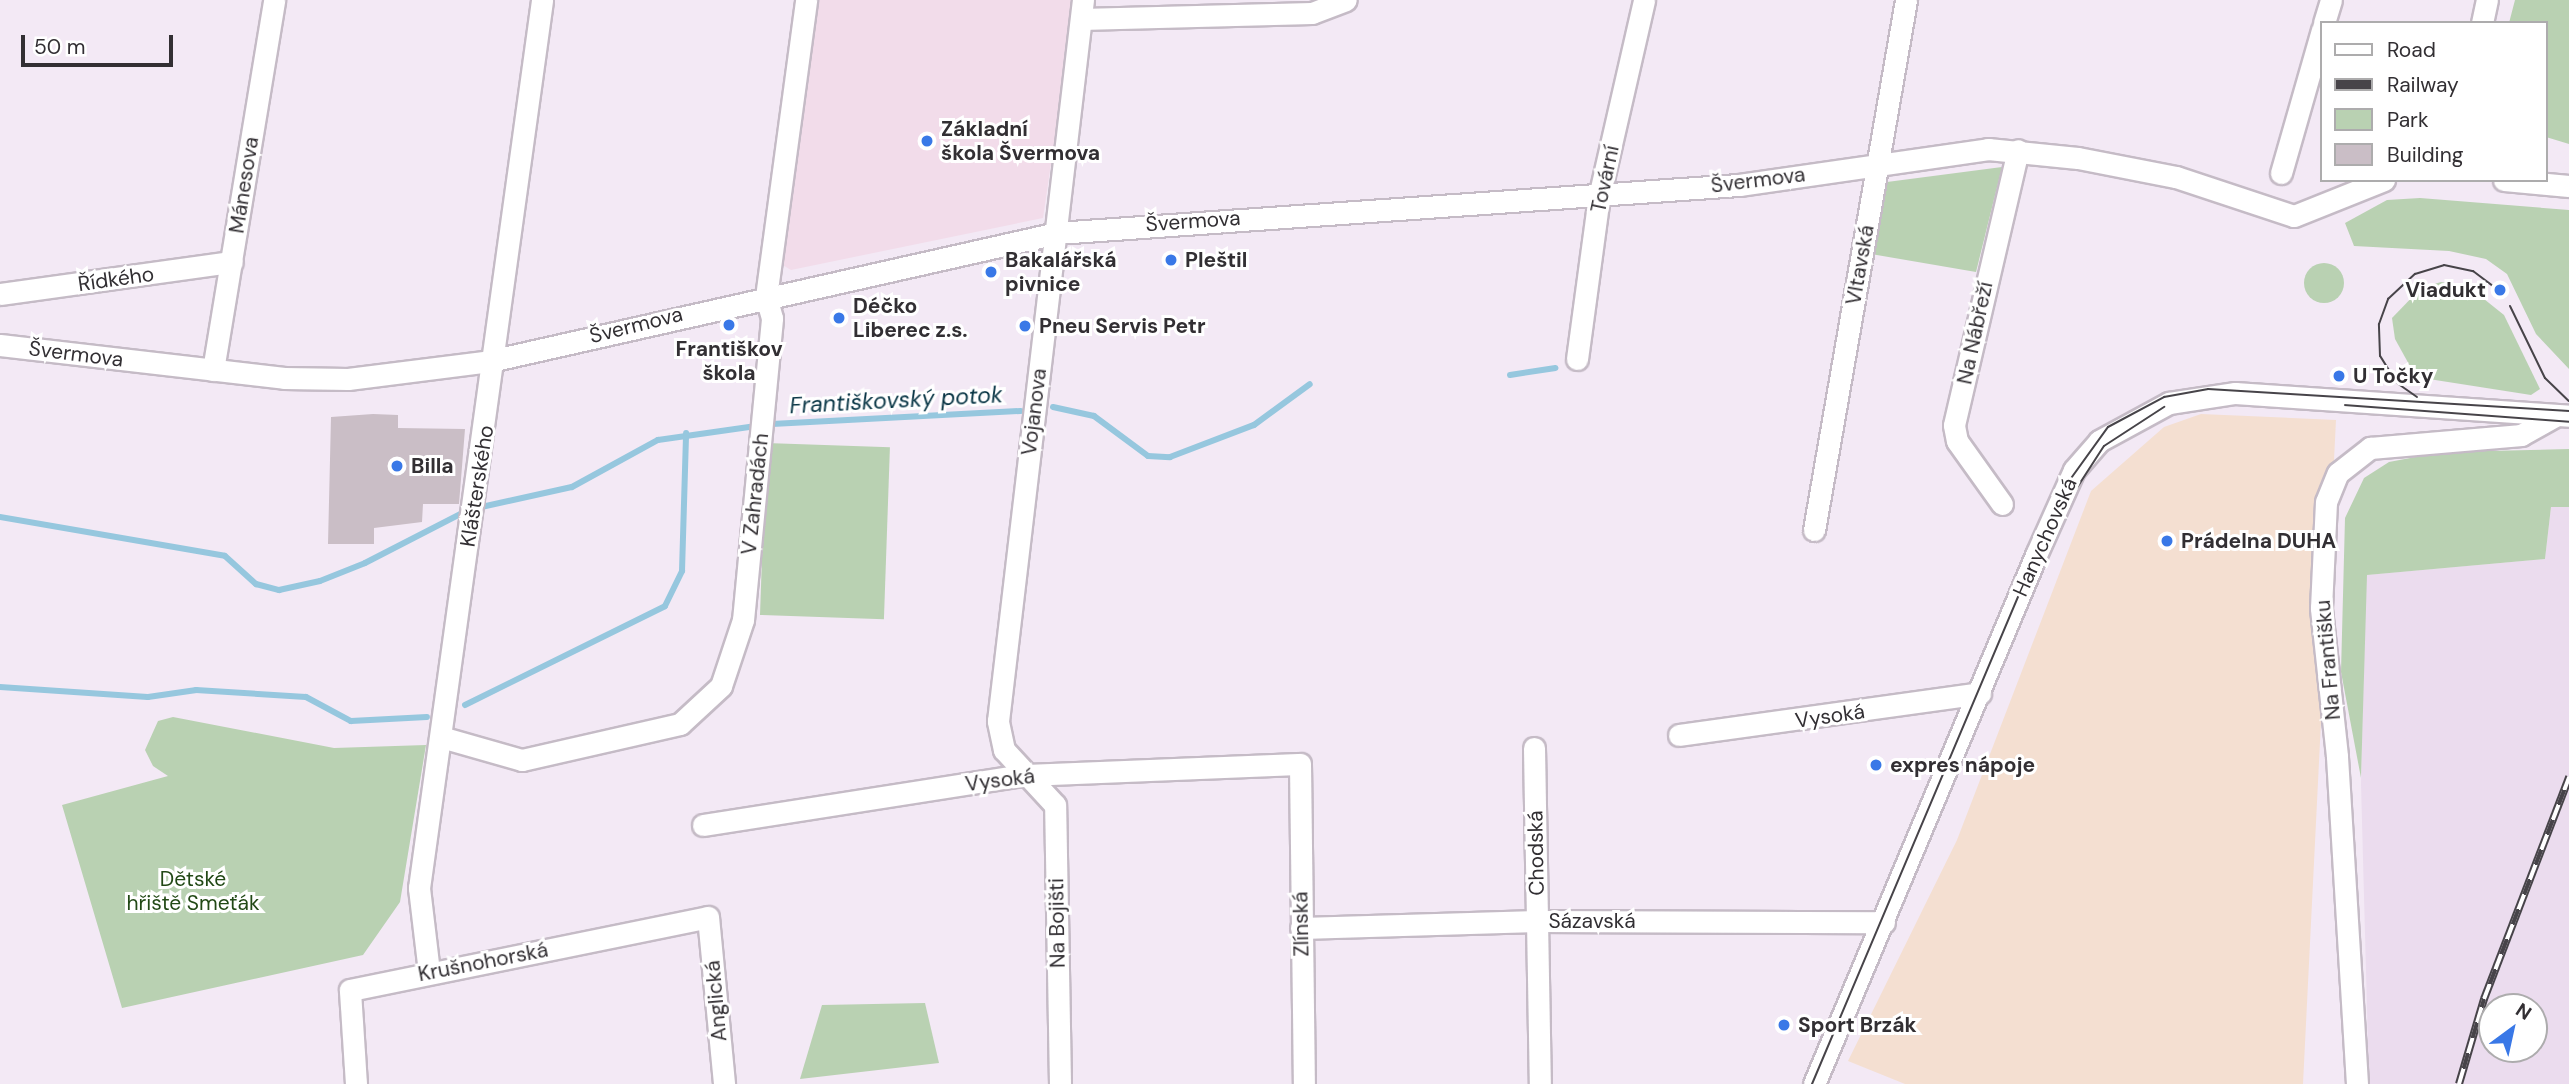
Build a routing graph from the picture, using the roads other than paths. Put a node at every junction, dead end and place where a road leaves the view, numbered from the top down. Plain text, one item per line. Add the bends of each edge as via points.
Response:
1 (274, 0) edge
2 (542, 0) edge
3 (806, 0) edge
4 (1346, 0) edge
5 (1644, 0) edge
6 (1906, 0) edge
7 (2331, 0) edge
8 (2487, 0) edge
9 (1082, 10) edge
10 (2325, 21) edge
11 (2482, 21) edge
12 (2320, 37) edge
13 (2018, 150) junction
14 (1879, 163) junction
15 (2281, 173) dead end
16 (2379, 182) edge
17 (2526, 182) edge
18 (2569, 186) edge
19 (1599, 197) junction
20 (1057, 233) junction
21 (232, 262) junction
22 (0, 293) edge
23 (766, 297) junction
24 (0, 345) edge
25 (1577, 359) dead end
26 (490, 361) junction
27 (213, 370) junction
28 (2563, 415) edge
29 (2002, 504) dead end
30 (1814, 530) dead end
31 (1980, 692) junction
32 (1679, 735) dead end
33 (441, 737) junction
34 (1534, 748) dead end
35 (1300, 764) joint
36 (1024, 775) junction
37 (703, 825) dead end
38 (708, 917) joint
39 (1537, 921) junction
40 (1884, 922) junction
41 (1301, 928) junction
42 (429, 972) junction
43 (356, 1084) edge
44 (724, 1084) edge
45 (1060, 1084) edge
46 (1304, 1084) edge
47 (1540, 1084) edge
48 (1814, 1084) edge
49 (2357, 1084) edge

1 - 21 street, Mánesova
2 - 26 street, Klášterského
3 - 23 street, V Zahradách
4 - 9 street via 1312,13
5 - 19 street, Tovární
6 - 14 street, Vltavská
7 - 10 street
8 - 11 street
9 - 20 street, Vojanova
12 - 15 street
13 - 14 street, Švermova via 1954,152
13 - 16 street, Švermova via 2176,177 2294,216
13 - 29 street, Na Nábřeží via 1954,425 1957,441
14 - 19 street, Švermova via 1739,185
14 - 30 street, Vltavská
17 - 18 street
19 - 20 street, Švermova via 1200,219
19 - 25 street, Tovární
20 - 23 street, Švermova
20 - 36 street, Vojanova via 998,721 1004,750
21 - 22 street, Řídkého
21 - 27 street, Mánesova
23 - 26 street, Švermova
23 - 33 street, V Zahradách via 772,317 743,621 721,686 680,724 522,760
24 - 27 street, Švermova
26 - 27 street, Švermova via 348,379
26 - 33 street, Klášterského via 492,385
28 - 31 street, Hanychovská via 2235,393 2202,394 2146,412 2099,441 2074,470
28 - 49 street, Na Františku via 2521,435 2370,448 2338,473 2326,502 2321,608 2337,756
31 - 32 street, Vysoká
31 - 40 street, Hanychovská
33 - 42 street, Klášterského via 419,888
34 - 39 street, Chodská
35 - 36 street, Vysoká
35 - 41 street, Zlínská
36 - 37 street, Vysoká
36 - 45 street, Na Bojišti via 1055,805
38 - 42 street, Krušnohorská
38 - 44 street, Anglická
39 - 40 street, Sázavská
39 - 41 street, Sázavská
39 - 47 street, Chodská
40 - 48 street, Hanychovská
41 - 46 street, Zlínská
42 - 43 street, Krušnohorská via 350,990

